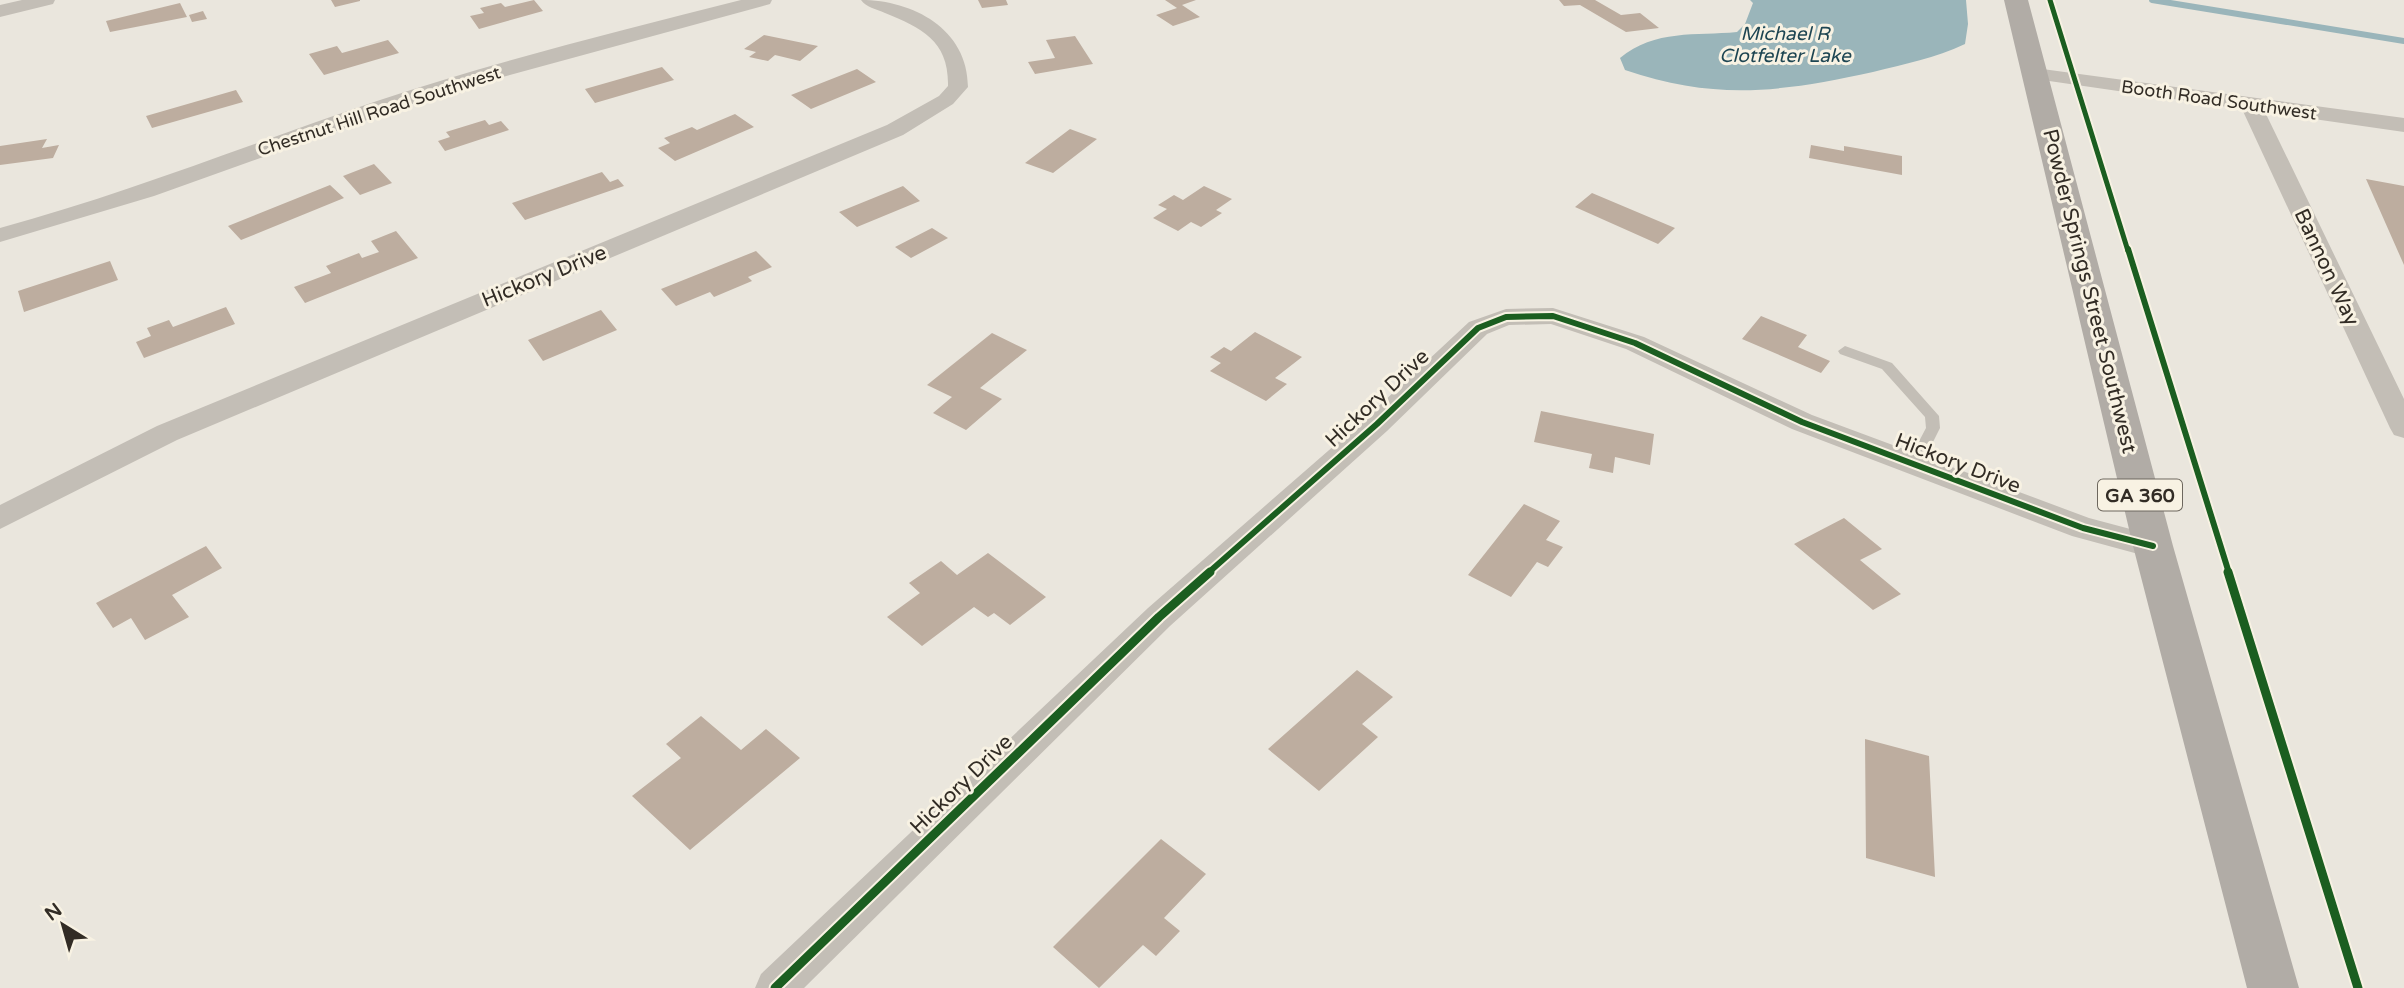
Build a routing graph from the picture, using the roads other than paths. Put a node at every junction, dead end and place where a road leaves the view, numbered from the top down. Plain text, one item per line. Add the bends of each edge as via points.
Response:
1 (46, 0) edge
2 (763, 0) edge
3 (870, 0) edge
4 (2016, 0) edge
5 (0, 11) edge
6 (2035, 74) junction
7 (2251, 105) junction
8 (2404, 125) edge
9 (0, 235) edge
10 (1844, 351) dead end
11 (2404, 428) edge
12 (1914, 466) junction
13 (0, 518) edge
14 (2153, 546) junction
15 (775, 988) edge
16 (2273, 988) edge

1 - 5 street
2 - 9 street, Chestnut Hill Road Southwest via 388,104
3 - 13 street, Hickory Drive via 933,30 958,57 958,87 923,115 191,423
4 - 6 main road, Powder Springs Street Southwest / GA 360
6 - 7 street, Booth Road Southwest
6 - 14 main road, Powder Springs Street Southwest / GA 360
7 - 8 street, Booth Road Southwest
7 - 11 street, Bannon Way
10 - 12 lane via 1881,361 1932,416 1933,428
12 - 14 street, Hickory Drive via 2083,528
12 - 15 street, Hickory Drive via 1802,422 1635,343 1553,316 1506,317 1478,328 1377,424 1158,617
14 - 16 main road, Powder Springs Street Southwest / GA 360

